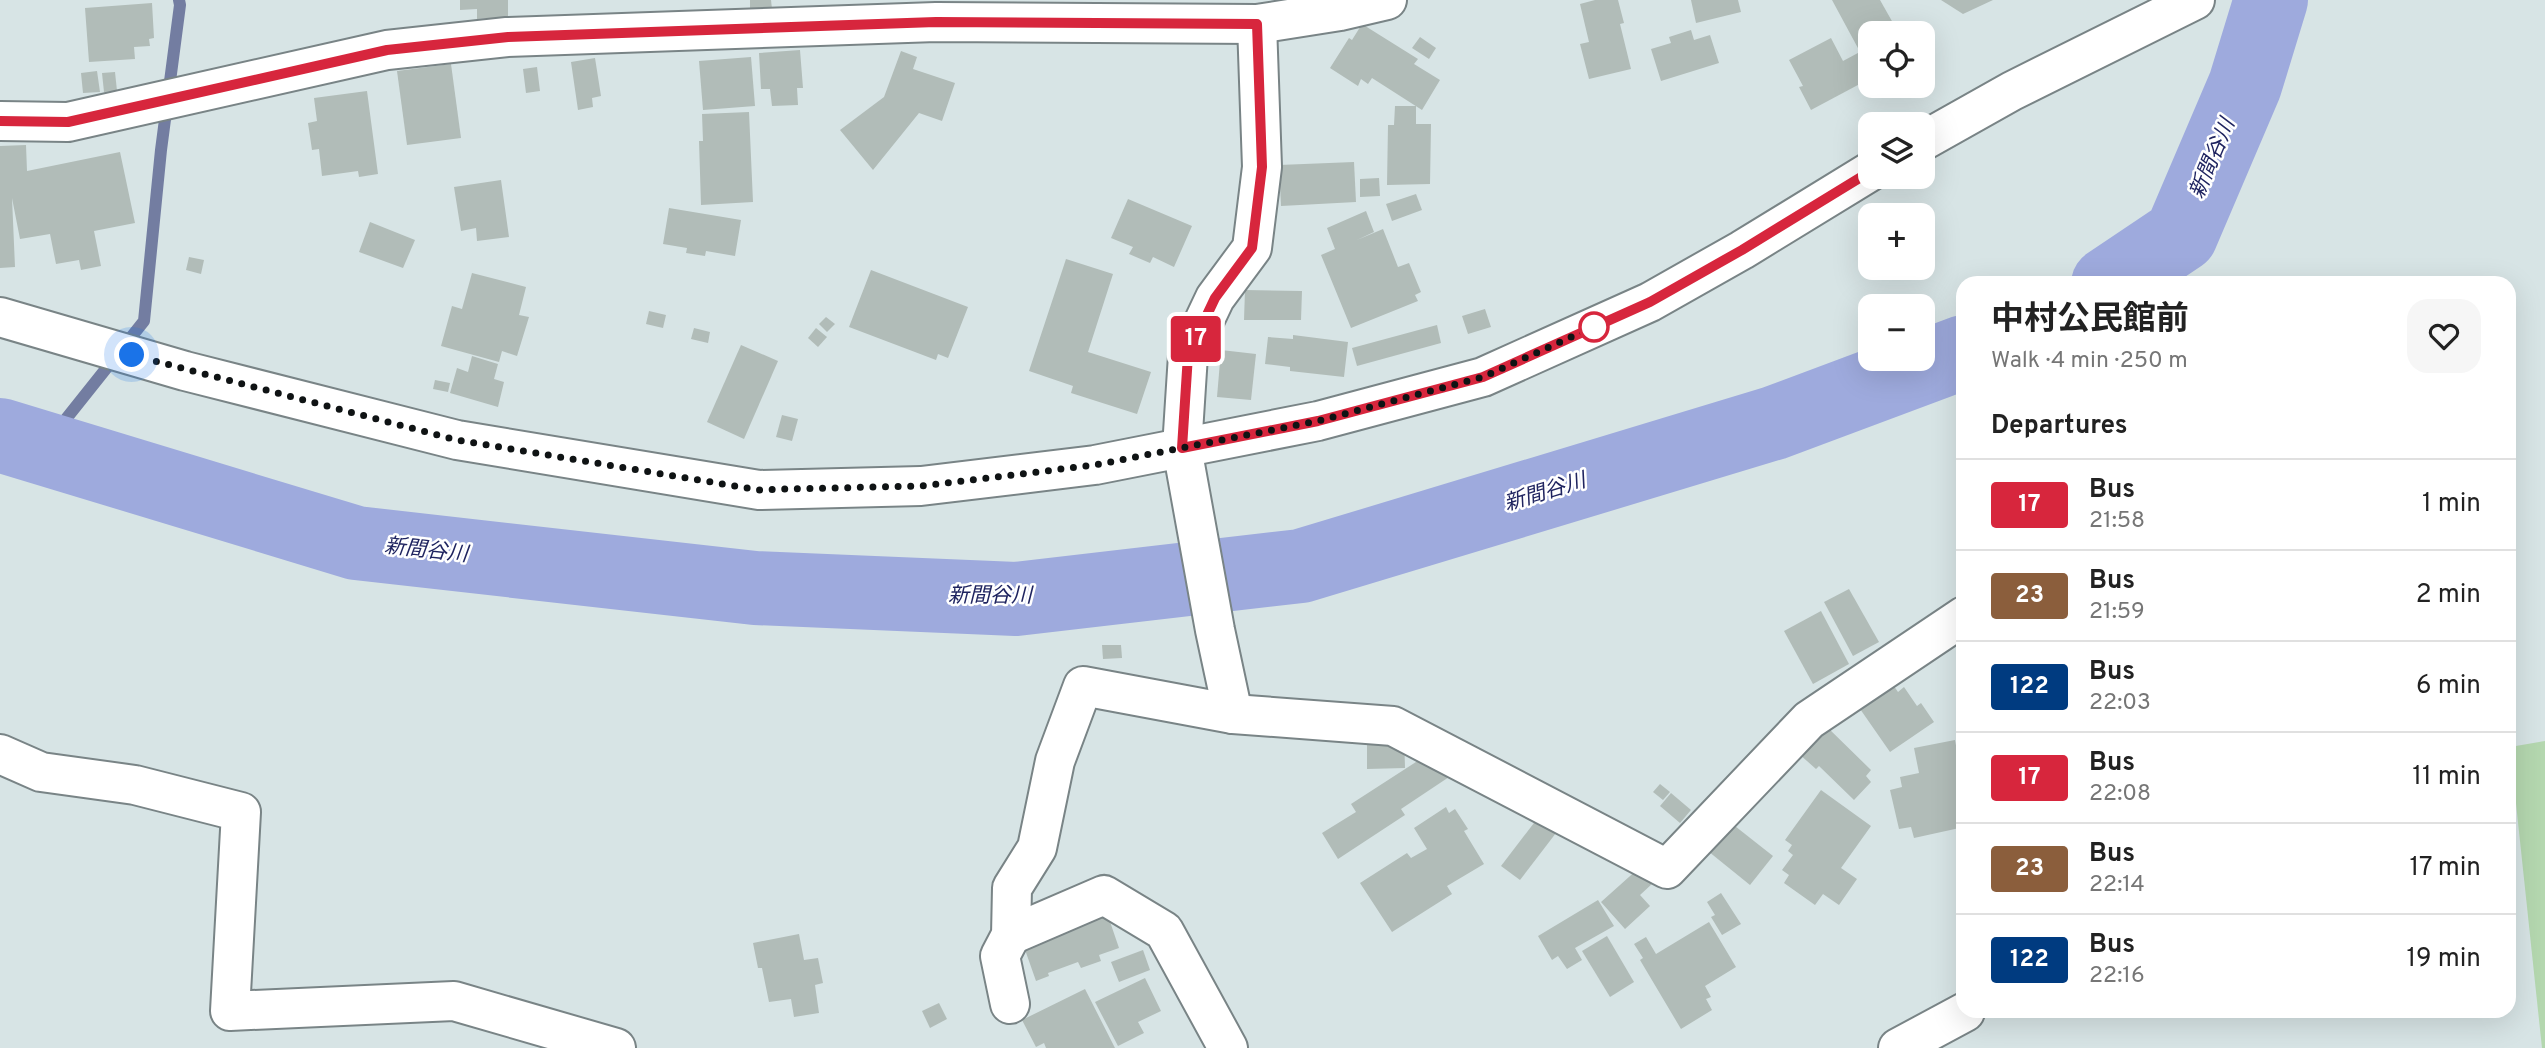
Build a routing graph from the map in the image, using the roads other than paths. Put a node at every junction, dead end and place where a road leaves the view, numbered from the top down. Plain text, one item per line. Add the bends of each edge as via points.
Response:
1 (1387, 0) edge
2 (2195, 0) edge
3 (1340, 5) edge
4 (1257, 24) junction
5 (0, 121) edge
6 (1935, 134) edge
7 (1858, 179) edge
8 (0, 317) edge
9 (1182, 448) junction
10 (1956, 621) edge
11 (1233, 715) junction
12 (0, 754) edge
13 (1011, 935) junction
14 (1010, 1004) dead end
15 (1956, 1017) edge
16 (616, 1048) edge
17 (1228, 1048) edge
18 (1898, 1048) edge

1 - 3 street
2 - 6 street via 2012,90
3 - 4 street
4 - 5 street via 936,22 508,37 387,50 68,122
4 - 9 street via 1262,167 1252,248 1215,298 1188,355
7 - 9 street via 1650,302 1483,377 1318,421
8 - 9 street via 457,440 759,490 921,486 1095,465
9 - 11 street
10 - 11 street via 1810,720 1667,869 1393,726
11 - 13 street via 1083,686 1055,761 1037,848 1012,888
12 - 16 street via 41,772 135,785 241,812 230,1011 454,1001
13 - 14 street via 1000,956
13 - 17 street via 1104,895 1164,931
15 - 18 street

